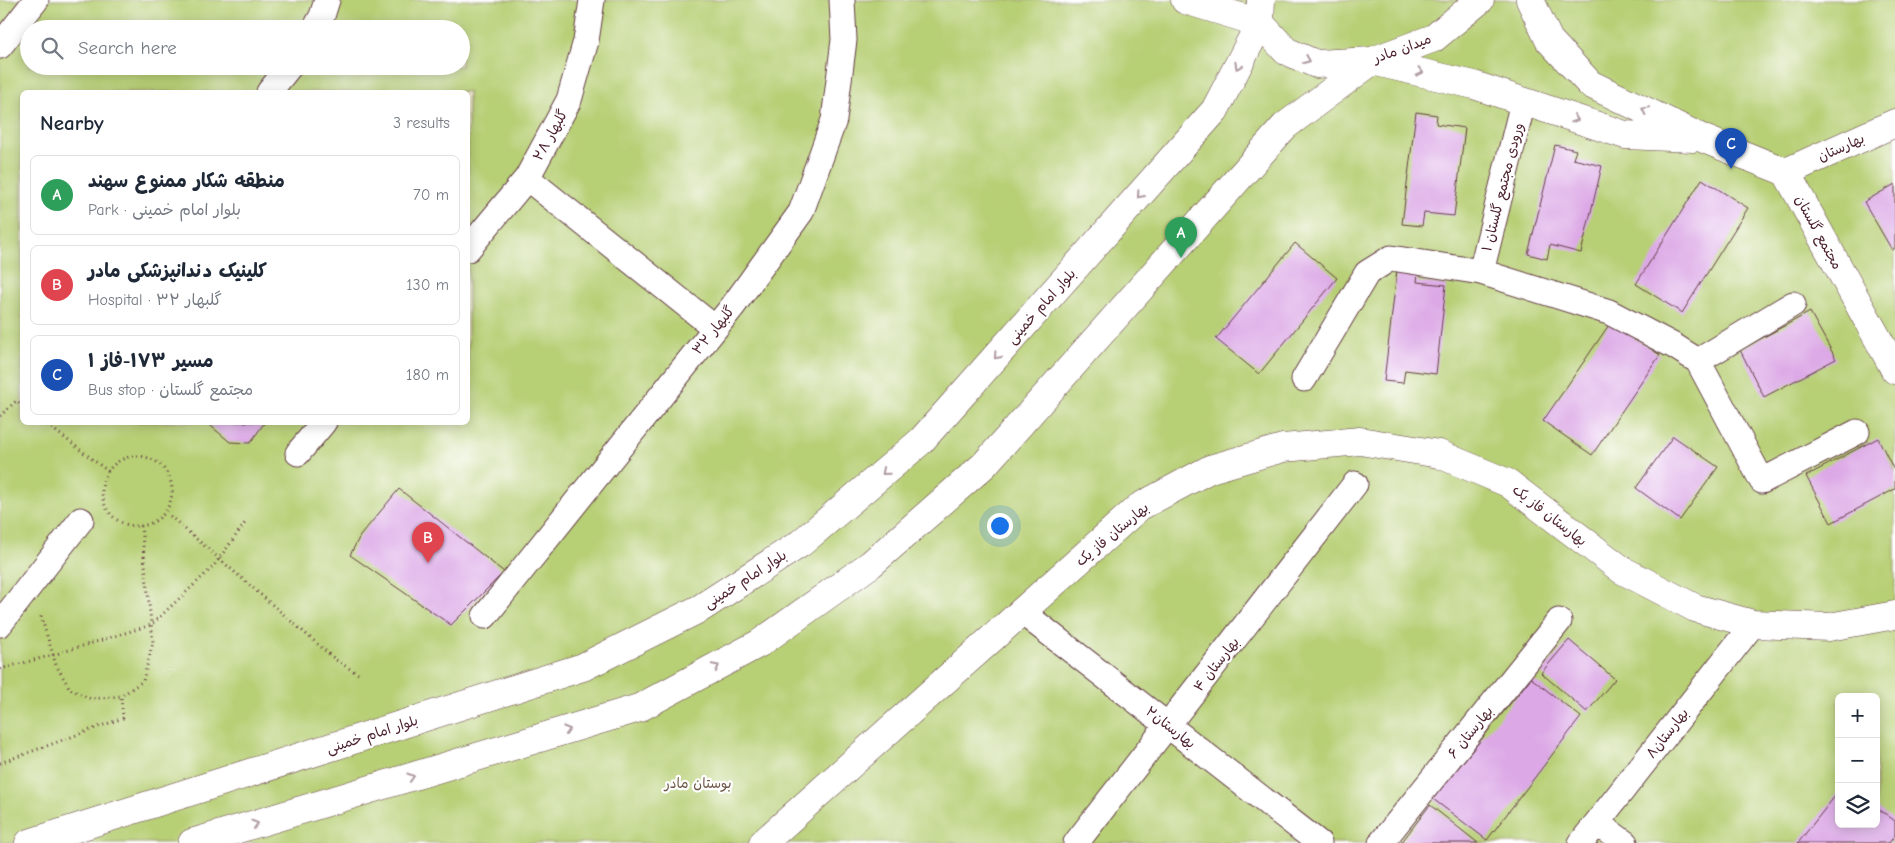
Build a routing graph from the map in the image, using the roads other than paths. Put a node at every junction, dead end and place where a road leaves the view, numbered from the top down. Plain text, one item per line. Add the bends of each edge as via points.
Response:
1 (36, 0) edge
2 (327, 0) edge
3 (592, 0) edge
4 (842, 0) edge
5 (1185, 0) edge
6 (1480, 0) edge
7 (1530, 0) edge
8 (1260, 12) edge
9 (20, 20) edge
10 (20, 20) edge
11 (320, 20) edge
12 (0, 46) edge
13 (1372, 61) junction
14 (283, 75) edge
15 (271, 90) edge
16 (1523, 102) junction
17 (1895, 123) edge
18 (1704, 139) junction
19 (1786, 172) junction
20 (526, 178) junction
21 (470, 247) edge
22 (1481, 272) junction
23 (1793, 304) dead end
24 (715, 328) junction
25 (1698, 362) junction
26 (1895, 370) edge
27 (1304, 379) dead end
28 (321, 425) edge
29 (1858, 432) dead end
30 (298, 453) dead end
31 (1355, 484) dead end
32 (81, 520) dead end
33 (1022, 612) junction
34 (1895, 615) edge
35 (485, 616) dead end
36 (1559, 621) dead end
37 (0, 624) edge
38 (1753, 624) junction
39 (1168, 725) junction
40 (1597, 822) junction
41 (29, 843) edge
42 (192, 843) edge
43 (763, 843) edge
44 (1076, 843) edge
45 (1319, 843) edge
46 (1381, 843) edge
47 (1581, 843) edge
48 (1625, 843) edge

1 - 9 street
2 - 11 street
3 - 20 street, گلبهار ۲۸ via 586,41 569,100
4 - 24 street, گلبهار ۳۲ via 844,40 834,120 800,212
5 - 8 main road
6 - 13 main road, میدان مادر via 1434,38
18 -> 7 main road via 1590,84 1549,40
8 -> 13 main road, میدان مادر via 1286,51 1316,64
8 -> 41 main road, بلوار امام خمینی via 1215,110 921,441 801,543 701,608 583,667
10 - 12 street
13 -> 16 main road via 1474,85
42 -> 13 main road via 639,708 760,643 871,564 984,465 1285,126
14 - 15 street
16 -> 18 main road via 1625,135
16 - 22 street, ورودی مجتمع گلستان ۱
17 - 19 main road, بهارستان
18 - 19 main road
19 - 26 main road, مجتمع گلستان
20 - 21 street, گلبهار ۲۸
20 - 24 street
22 - 25 street via 1609,312
22 - 27 street via 1390,258 1367,273
23 - 25 street
24 - 35 street, گلبهار ۳۲
25 - 29 street via 1762,481
28 - 30 street
31 - 39 street, بهارستان ۴
32 - 37 street
33 - 38 main road, بهارستان فاز یک via 1139,507 1210,469 1283,448 1360,442 1439,454 1508,483 1622,570 1695,608
33 - 39 street, بهارستان۲
33 - 43 main road, بهارستان فاز یک
34 - 38 main road, بهارستان فاز یک via 1829,627
36 - 46 street, بهارستان ۶
38 - 40 street, بهارستان۸
39 - 44 street, بهارستان ۴
39 - 45 street, بهارستان۲
40 - 47 street, بهارستان۸
40 - 48 street

